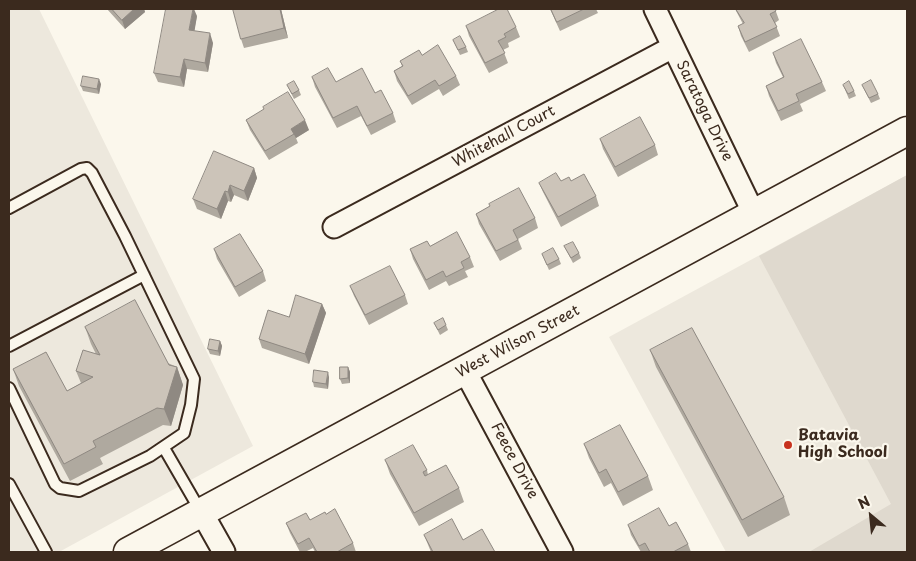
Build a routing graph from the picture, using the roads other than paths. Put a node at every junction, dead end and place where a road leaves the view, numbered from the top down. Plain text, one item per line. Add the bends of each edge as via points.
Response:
1 (655, 9) edge
2 (673, 47) junction
3 (907, 131) edge
4 (9, 208) edge
5 (754, 214) junction
6 (334, 227) dead end
7 (144, 275) junction
8 (9, 346) edge
9 (465, 371) junction
10 (9, 388) edge
11 (164, 448) junction
12 (9, 484) edge
13 (202, 513) junction
14 (46, 552) edge
15 (128, 552) edge
16 (224, 552) edge
17 (562, 552) edge

1 - 2 street, Saratoga Drive
2 - 5 street, Saratoga Drive
2 - 6 street, Whitehall Court
3 - 5 main road, West Wilson Street
4 - 7 lane via 87,168
5 - 9 main road, West Wilson Street
7 - 8 lane
7 - 11 lane via 194,379 184,433
9 - 13 main road, West Wilson Street
9 - 17 street, Feece Drive
10 - 11 lane via 55,484 60,488 79,491
11 - 13 lane
12 - 14 lane
13 - 15 main road, West Wilson Street
13 - 16 street

